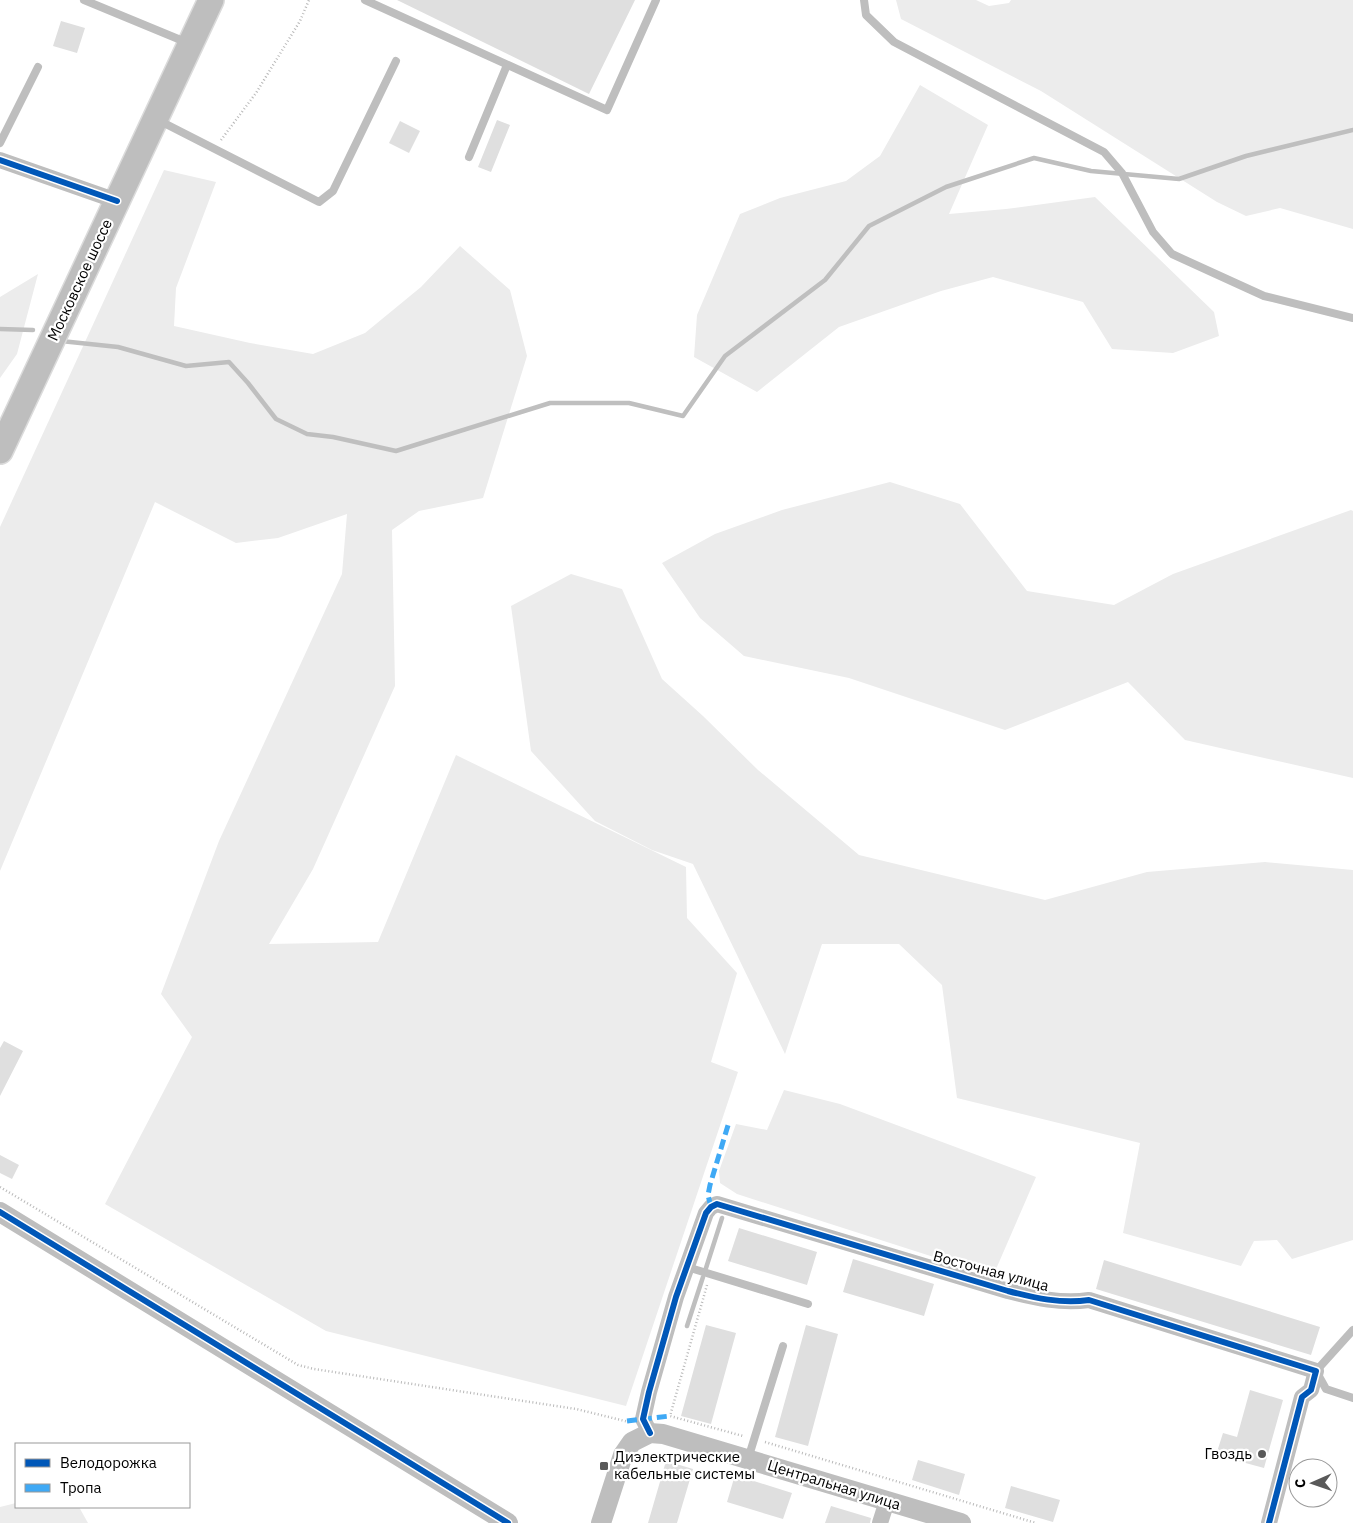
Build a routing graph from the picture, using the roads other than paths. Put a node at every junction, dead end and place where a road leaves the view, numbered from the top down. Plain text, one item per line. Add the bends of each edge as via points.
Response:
1 (84, 0) edge
2 (211, 0) edge
3 (365, 0) edge
4 (656, 0) edge
5 (864, 0) edge
6 (190, 44) junction
7 (396, 61) dead end
8 (507, 65) junction
9 (38, 67) dead end
10 (155, 118) junction
11 (0, 143) edge
12 (469, 157) dead end
13 (0, 160) edge
14 (117, 201) junction
15 (1353, 318) edge
16 (0, 451) edge
17 (0, 1212) edge
18 (687, 1266) junction
19 (808, 1304) dead end
20 (1353, 1330) edge
21 (783, 1346) dead end
22 (1316, 1371) junction
23 (1353, 1398) edge
24 (650, 1433) junction
25 (748, 1459) junction
26 (887, 1501) junction
27 (508, 1523) edge
28 (601, 1523) edge
29 (880, 1523) edge
30 (961, 1523) edge
31 (1269, 1523) edge

1 - 6 lane
2 - 6 main road, Московское шоссе
3 - 8 lane
4 - 8 lane via 607,110
5 - 15 lane via 866,14 894,42 1104,152 1122,173 1153,232 1172,254 1264,296
6 - 10 main road, Московское шоссе
7 - 10 lane via 333,191 319,202
8 - 12 lane
9 - 11 lane
10 - 14 main road, Московское шоссе
13 - 14 street
14 - 16 main road, Московское шоссе
17 - 27 street
18 - 19 lane
18 - 22 street, Восточная улица via 706,1213 717,1204 1008,1292 1071,1302 1089,1300
18 - 24 street via 643,1419
20 - 22 lane
21 - 25 lane
22 - 23 lane via 1326,1389
22 - 31 street via 1311,1390 1302,1397
24 - 25 street, Центральная улица
24 - 28 street via 632,1442 623,1455
25 - 26 street, Центральная улица
26 - 29 street
26 - 30 street, Центральная улица

